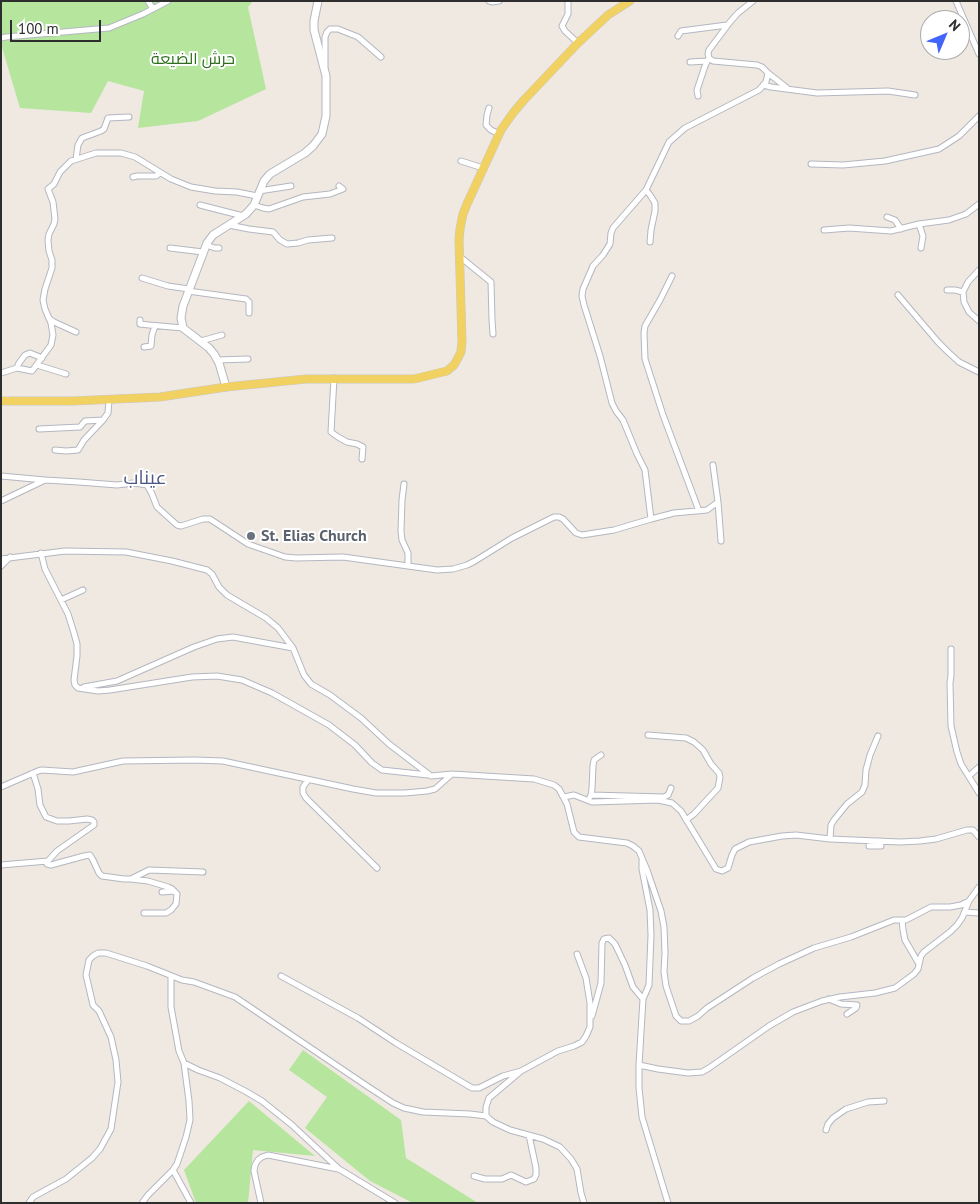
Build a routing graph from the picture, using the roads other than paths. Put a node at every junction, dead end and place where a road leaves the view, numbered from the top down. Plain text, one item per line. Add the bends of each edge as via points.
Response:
1 (148, 1) edge
2 (168, 1) edge
3 (318, 1) edge
4 (489, 1) edge
5 (499, 1) edge
6 (568, 1) edge
7 (630, 1) edge
8 (753, 1) edge
9 (956, 1) edge
10 (153, 9) junction
11 (727, 25) junction
12 (678, 36) dead end
13 (1, 38) edge
14 (578, 43) junction
15 (979, 54) edge
16 (381, 57) dead end
17 (708, 59) junction
18 (690, 62) dead end
19 (768, 73) junction
20 (326, 76) junction
21 (763, 85) junction
22 (788, 89) junction
23 (915, 94) dead end
24 (698, 96) dead end
25 (489, 108) dead end
26 (979, 116) edge
27 (129, 118) dead end
28 (499, 134) junction
29 (76, 159) junction
30 (461, 161) dead end
31 (812, 164) dead end
32 (483, 168) junction
33 (160, 173) junction
34 (132, 177) dead end
35 (291, 186) dead end
36 (339, 186) dead end
37 (646, 190) junction
38 (258, 194) junction
39 (979, 204) edge
40 (200, 205) dead end
41 (254, 205) junction
42 (243, 216) junction
43 (887, 217) dead end
44 (919, 224) junction
45 (229, 225) junction
46 (901, 229) junction
47 (824, 230) dead end
48 (332, 238) dead end
49 (650, 242) dead end
50 (170, 248) dead end
51 (219, 248) dead end
52 (921, 248) dead end
53 (204, 249) junction
54 (459, 255) junction
55 (979, 270) edge
56 (672, 276) dead end
57 (142, 278) dead end
58 (188, 290) junction
59 (947, 290) dead end
60 (963, 292) junction
61 (898, 295) dead end
62 (249, 313) dead end
63 (48, 317) junction
64 (140, 320) dead end
65 (979, 321) edge
66 (155, 326) junction
67 (183, 328) junction
68 (76, 332) dead end
69 (493, 334) dead end
70 (222, 335) dead end
71 (201, 341) junction
72 (144, 347) dead end
73 (42, 358) junction
74 (248, 358) dead end
75 (217, 360) junction
76 (37, 365) junction
77 (17, 368) junction
78 (979, 372) edge
79 (1, 373) edge
80 (66, 374) dead end
81 (334, 378) junction
82 (226, 388) junction
83 (109, 400) junction
84 (1, 401) edge
85 (102, 420) junction
86 (38, 429) dead end
87 (55, 450) dead end
88 (362, 459) dead end
89 (713, 464) dead end
90 (1, 476) edge
91 (45, 480) junction
92 (404, 484) dead end
93 (1, 501) edge
94 (718, 502) junction
95 (699, 511) junction
96 (651, 519) junction
97 (721, 541) dead end
98 (41, 553) junction
99 (11, 557) junction
100 (1, 559) edge
101 (1, 566) edge
102 (408, 566) junction
103 (84, 590) dead end
104 (61, 600) junction
105 (293, 648) junction
106 (951, 649) dead end
107 (78, 688) junction
108 (648, 735) dead end
109 (878, 736) dead end
110 (601, 755) dead end
111 (979, 767) edge
112 (33, 773) junction
113 (452, 774) junction
114 (431, 776) junction
115 (968, 776) junction
116 (308, 780) junction
117 (1, 787) edge
118 (671, 788) dead end
119 (979, 793) edge
120 (591, 795) junction
121 (564, 797) junction
122 (584, 798) junction
123 (686, 820) junction
124 (978, 833) edge
125 (830, 839) junction
126 (880, 841) junction
127 (869, 846) dead end
128 (48, 861) junction
129 (642, 861) junction
130 (1, 865) edge
131 (376, 868) dead end
132 (203, 872) dead end
133 (131, 879) junction
134 (979, 887) edge
135 (175, 891) junction
136 (162, 892) dead end
137 (970, 901) junction
138 (965, 912) junction
139 (144, 913) dead end
140 (979, 913) edge
141 (902, 920) junction
142 (577, 954) dead end
143 (919, 964) junction
144 (171, 976) junction
145 (281, 976) dead end
146 (643, 999) junction
147 (829, 999) junction
148 (847, 1014) dead end
149 (590, 1027) junction
150 (184, 1063) junction
151 (639, 1065) junction
152 (521, 1070) junction
153 (884, 1101) dead end
154 (486, 1116) junction
155 (826, 1130) dead end
156 (529, 1135) junction
157 (173, 1170) junction
158 (339, 1170) junction
159 (474, 1176) dead end
160 (29, 1203) edge
161 (142, 1203) edge
162 (191, 1203) edge
163 (261, 1203) edge
164 (394, 1203) edge
165 (584, 1203) edge
166 (668, 1203) edge

1 - 10 street
2 - 10 street
3 - 20 street via 314,30
4 - 5 street
6 - 14 street via 568,14 562,26
7 - 14 main road via 608,15
8 - 11 street
9 - 15 street
10 - 13 street via 109,28
11 - 12 street via 681,31
11 - 17 street via 710,50
14 - 28 main road via 513,113
16 - 20 street via 358,37 330,28 325,37
17 - 18 street
17 - 19 street via 757,65
17 - 24 street via 697,90
19 - 21 street
19 - 22 street
20 - 38 street via 326,116 322,134 309,150 270,174
21 - 22 street
21 - 37 street via 685,128 673,138
22 - 23 street via 817,93 888,91
25 - 28 street via 486,125
26 - 31 street via 959,136 939,149 885,162
27 - 29 street via 108,118 104,129 82,138
28 - 32 main road
29 - 33 street via 96,153 120,153 135,157
29 - 63 street via 60,172 48,189 55,214 48,240 52,268 43,300
30 - 32 street
32 - 54 main road via 463,214
33 - 34 street
33 - 38 street via 191,187
35 - 38 street
36 - 41 street via 343,189 303,197 269,209
37 - 49 street via 656,211
37 - 96 street via 614,228 610,244 594,266 582,296 612,403 645,470
38 - 41 street
39 - 44 street via 966,214 949,220
40 - 42 street
41 - 42 street
42 - 45 street
43 - 46 street via 895,220
44 - 46 street
44 - 52 street via 923,236
45 - 48 street via 273,232 287,244
45 - 53 street via 212,235
46 - 47 street
50 - 53 street
51 - 53 street
53 - 58 street
54 - 69 street via 491,282
54 - 81 main road via 462,341 454,365 447,370 414,378
55 - 60 street
56 - 95 street via 645,326 645,359
57 - 58 street
58 - 62 street via 246,300 250,302
58 - 67 street via 181,318
59 - 60 street
60 - 65 street via 969,312
61 - 78 street via 947,351 959,362
63 - 68 street
63 - 73 street via 53,335
64 - 66 street via 140,324
66 - 67 street
66 - 72 street via 151,346
67 - 71 street
70 - 71 street
71 - 75 street
73 - 76 street
73 - 77 street via 25,355
74 - 75 street
75 - 82 street
76 - 77 street via 32,372
76 - 80 street
77 - 79 street
81 - 82 main road
81 - 88 street via 331,432 363,447
82 - 83 main road
83 - 84 main road
83 - 85 street via 108,413
85 - 86 street via 85,421 80,427
85 - 87 street via 78,450
89 - 94 street
90 - 91 street
91 - 93 street
91 - 102 street via 147,485 157,507 177,525 210,519 248,544 285,557 338,557
92 - 102 street via 401,531 408,553
94 - 95 street via 708,510
94 - 97 street
95 - 96 street
96 - 102 street via 582,535 563,519 554,517 467,565 446,570
98 - 99 street
98 - 104 street
98 - 105 street via 69,550 126,552 207,570 227,595 266,618
99 - 100 street
99 - 101 street
103 - 104 street
104 - 107 street via 74,633 77,650 74,680
105 - 107 street via 233,637 217,639 117,681
105 - 114 street via 311,684 361,718
106 - 115 street via 951,726 961,764
107 - 114 street via 110,690 192,677 242,680 330,725 382,770
108 - 123 street via 686,738 694,742 704,750 720,777 718,788
109 - 125 street via 862,792 834,820
110 - 120 street via 592,766
111 - 115 street
112 - 116 street via 42,770 73,772 123,761 195,760 223,761
112 - 117 street
112 - 128 street via 46,817 57,821 87,819 94,822 94,826
113 - 114 street
113 - 116 street via 435,789 417,793 376,793
113 - 121 street via 534,779 554,785
115 - 119 street
116 - 131 street via 302,793
118 - 120 street via 664,796
120 - 122 street
121 - 122 street
121 - 129 street via 574,832 579,837 627,843 638,851
122 - 123 street via 592,802 667,801 677,807
123 - 125 street via 716,869 722,871 728,868 735,848 749,842 782,836
124 - 126 street via 967,830 920,842
125 - 126 street
126 - 127 street via 881,846
128 - 130 street
128 - 133 street via 51,866 90,855 102,876
129 - 141 street via 661,911 666,986 676,1016 681,1021 698,1016 753,978 789,959 894,920
129 - 146 street via 651,935 649,985
132 - 133 street via 149,870
133 - 135 street
134 - 137 street
135 - 136 street
135 - 139 street via 177,902 172,910
137 - 138 street
137 - 141 street via 950,907 931,907
138 - 140 street
138 - 143 street via 950,932 924,952
141 - 143 street via 906,940
142 - 149 street via 589,990
143 - 147 street via 914,974 895,988
144 - 150 street via 171,1007
144 - 154 street via 235,997 404,1108
144 - 160 street via 106,953 98,953 89,960 86,976 90,995 110,1037 117,1070 111,1129 92,1158 66,1179 33,1197
145 - 152 street via 358,1018 472,1088
146 - 149 street via 633,987 615,944 609,938 604,939 600,983
146 - 151 street
147 - 148 street via 857,1005
147 - 151 street via 782,1018 702,1072 688,1074
149 - 152 street via 582,1042
150 - 157 street via 190,1120
150 - 158 street via 262,1101 312,1142
151 - 166 street via 642,1116
152 - 154 street via 490,1098
153 - 155 street via 846,1109 833,1118
154 - 156 street via 510,1130
156 - 159 street via 536,1168 534,1179 526,1182 510,1175 486,1179
156 - 165 street via 560,1147 571,1159 577,1169
157 - 161 street
157 - 162 street
158 - 163 street via 268,1155 262,1157 254,1171
158 - 164 street

